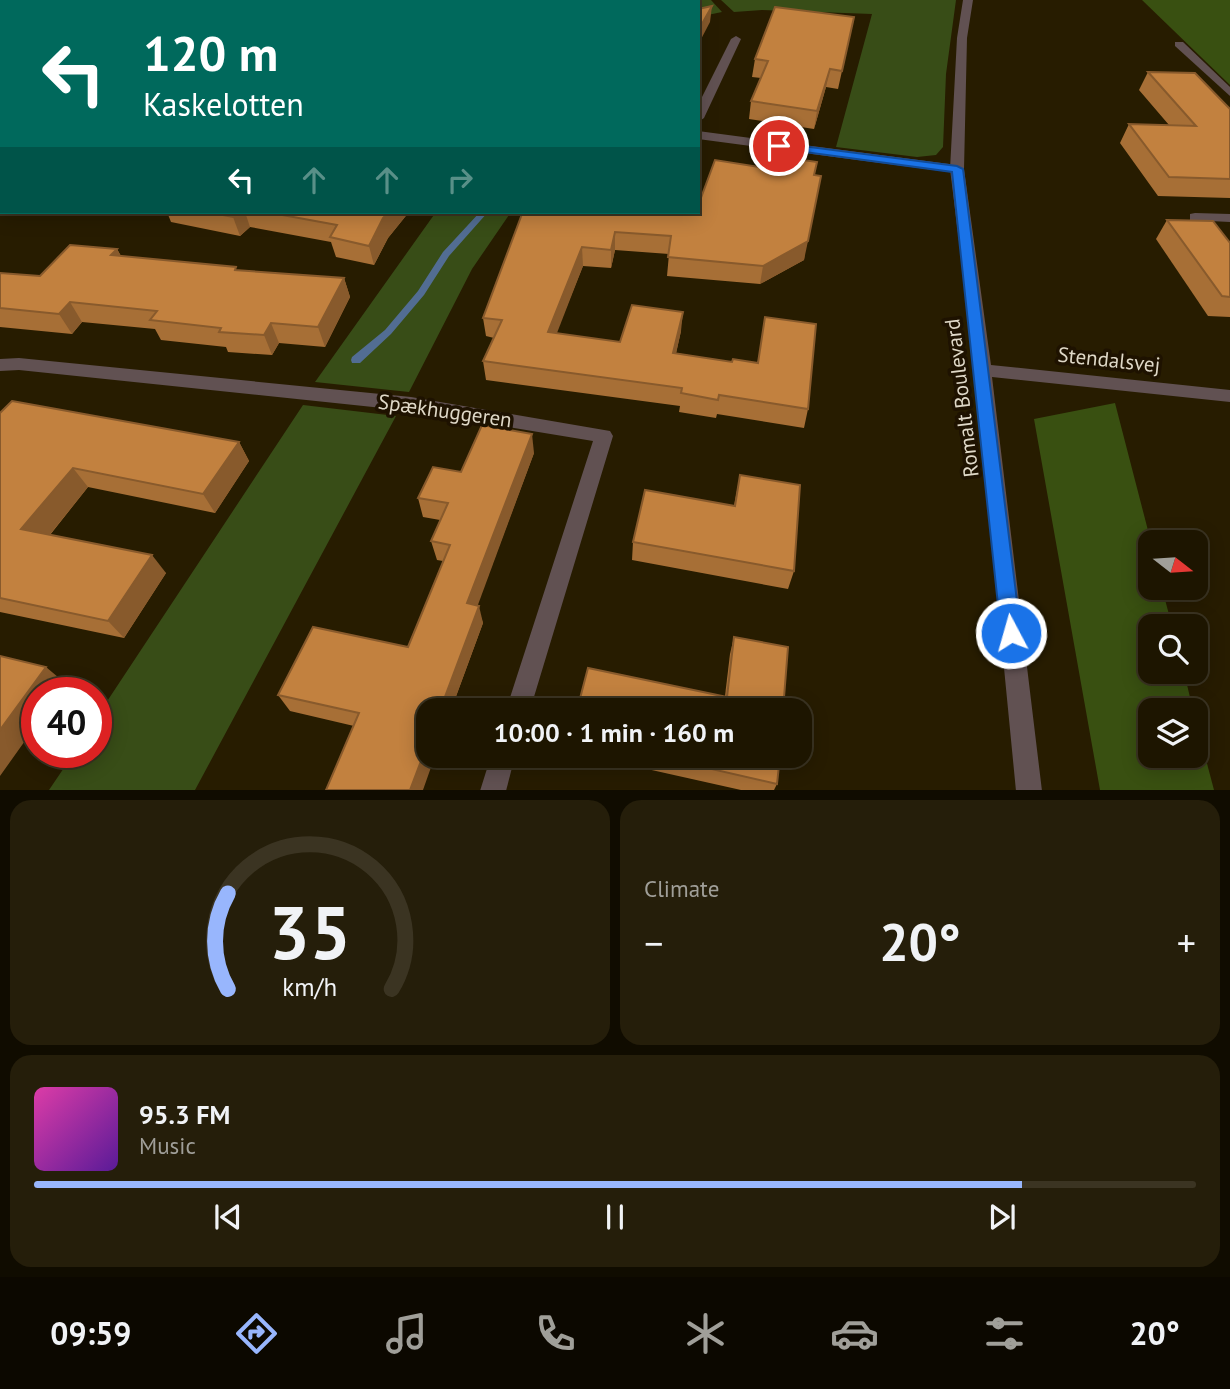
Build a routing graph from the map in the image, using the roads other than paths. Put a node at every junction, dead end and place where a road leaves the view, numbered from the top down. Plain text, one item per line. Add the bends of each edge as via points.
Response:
1 (968, 0) edge
2 (736, 39) dead end
3 (1180, 44) dead end
4 (1230, 93) edge
5 (700, 114) edge
6 (700, 135) edge
7 (957, 169) junction
8 (1195, 217) dead end
9 (1230, 218) edge
10 (0, 365) edge
11 (983, 370) junction
12 (1230, 396) edge
13 (522, 698) edge
14 (499, 768) edge
15 (493, 790) edge
16 (1028, 790) edge

1 - 7 street, Romalt Boulevard via 962,38
2 - 5 street
3 - 4 street
6 - 7 street
7 - 11 street, Romalt Boulevard
8 - 9 street
10 - 13 street, Spækhuggeren via 411,404 604,436
11 - 12 street, Stendalsvej
11 - 16 street, Romalt Boulevard
14 - 15 street

